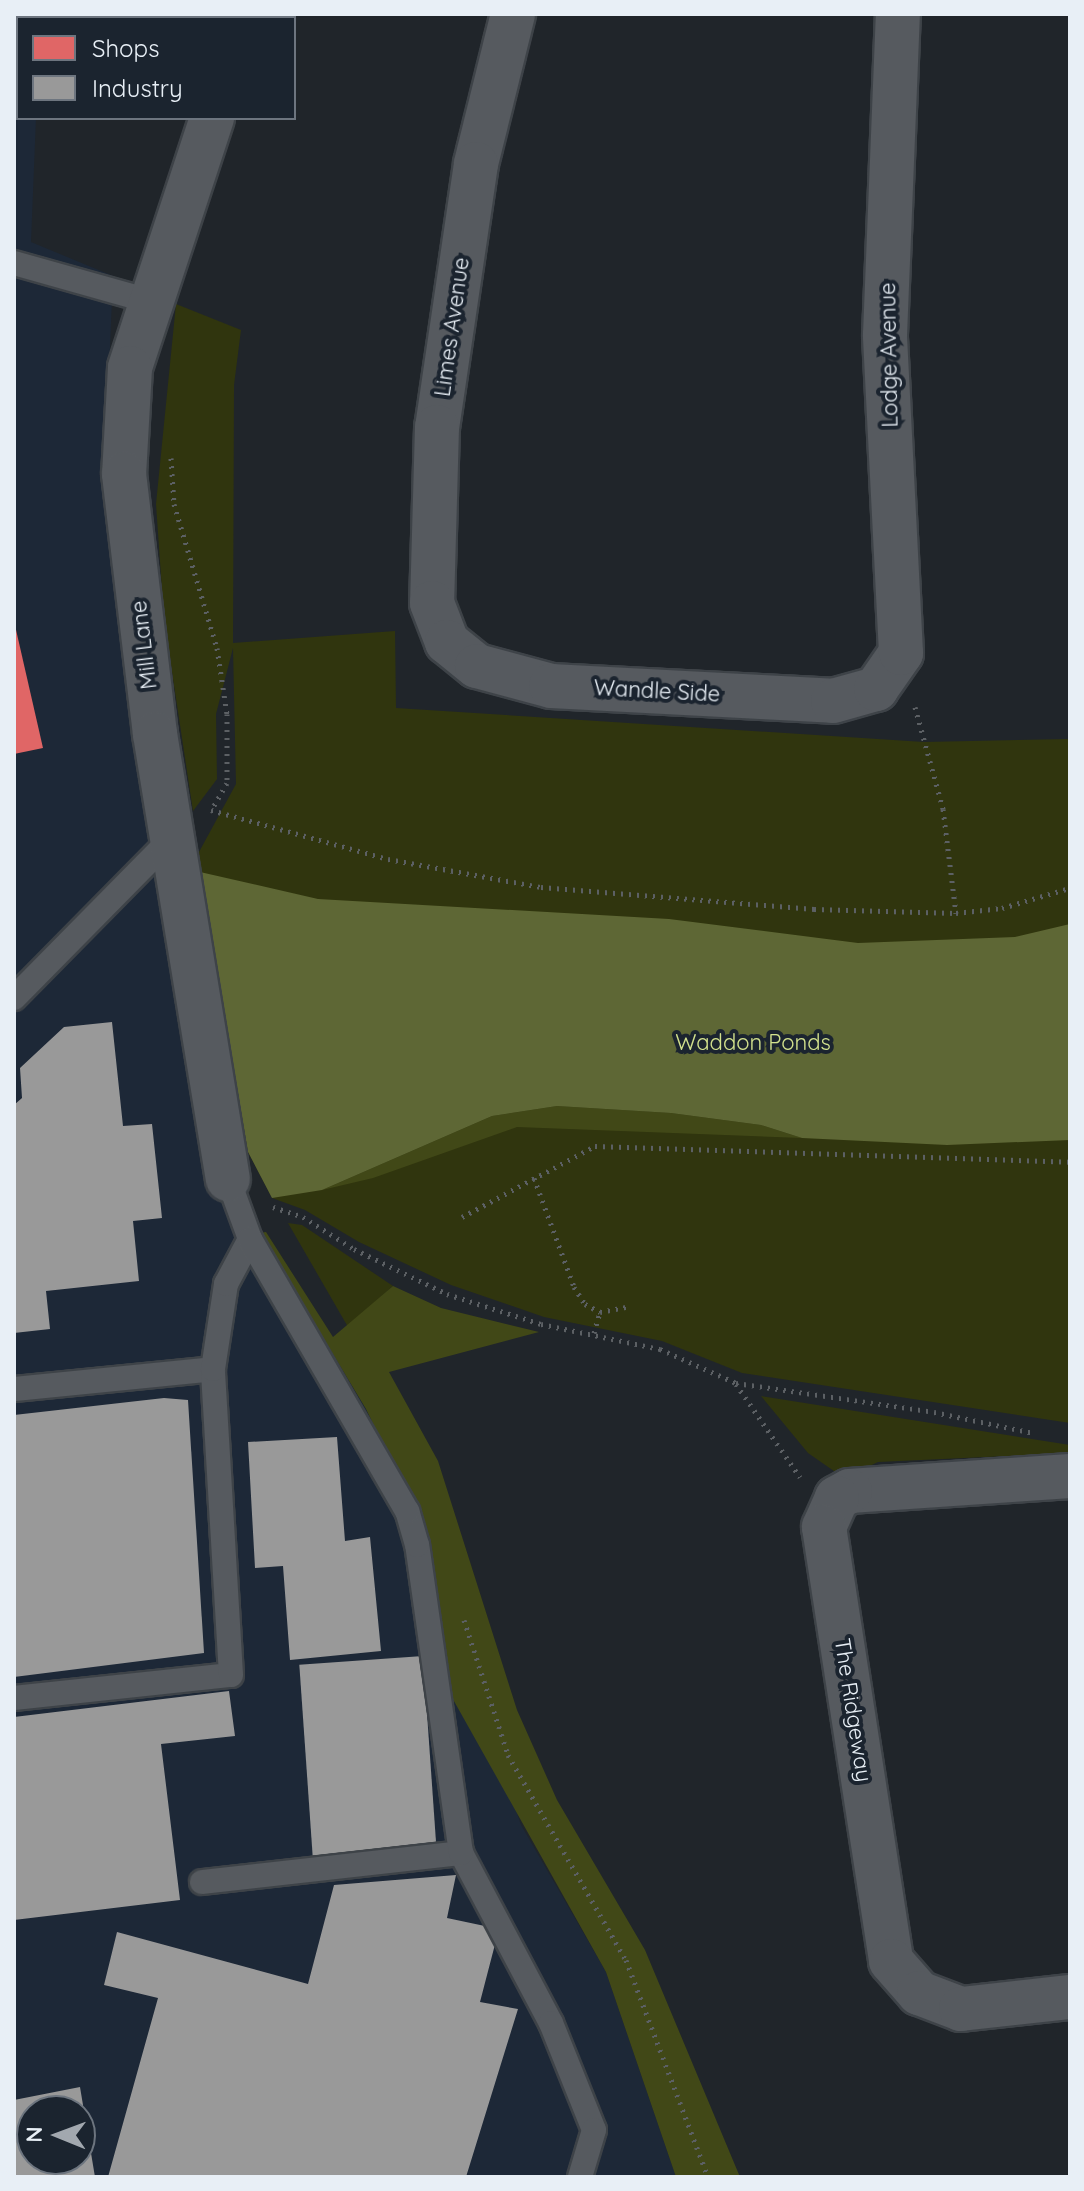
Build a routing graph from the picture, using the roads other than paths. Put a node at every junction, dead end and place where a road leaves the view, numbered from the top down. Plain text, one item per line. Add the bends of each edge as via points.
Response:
1 (513, 14) edge
2 (898, 14) edge
3 (211, 120) edge
4 (14, 263) edge
5 (149, 301) junction
6 (447, 642) joint
7 (876, 689) joint
8 (171, 839) junction
9 (14, 998) edge
10 (228, 1179) joint
11 (250, 1239) junction
12 (213, 1369) junction
13 (14, 1389) edge
14 (1070, 1476) edge
15 (14, 1698) edge
16 (461, 1853) junction
17 (202, 1882) dead end
18 (1070, 1997) edge
19 (580, 2177) edge

1 - 6 street, Limes Avenue via 476,164 437,427 432,603
2 - 7 street, Lodge Avenue via 885,335 901,653
3 - 5 street, Mill Lane
4 - 5 lane
5 - 8 street, Mill Lane via 130,368 124,474
6 - 7 street, Wandle Side via 477,666 551,686 833,701
8 - 9 lane
8 - 10 street, Mill Lane
10 - 11 lane
11 - 12 lane via 226,1284
11 - 16 lane via 407,1511 417,1545
12 - 13 lane
12 - 15 lane via 231,1675
14 - 18 street, The Ridgeway via 878,1486 837,1498 824,1527 891,1961 919,1993 961,2009
16 - 17 lane
16 - 19 lane via 551,2023 594,2130

